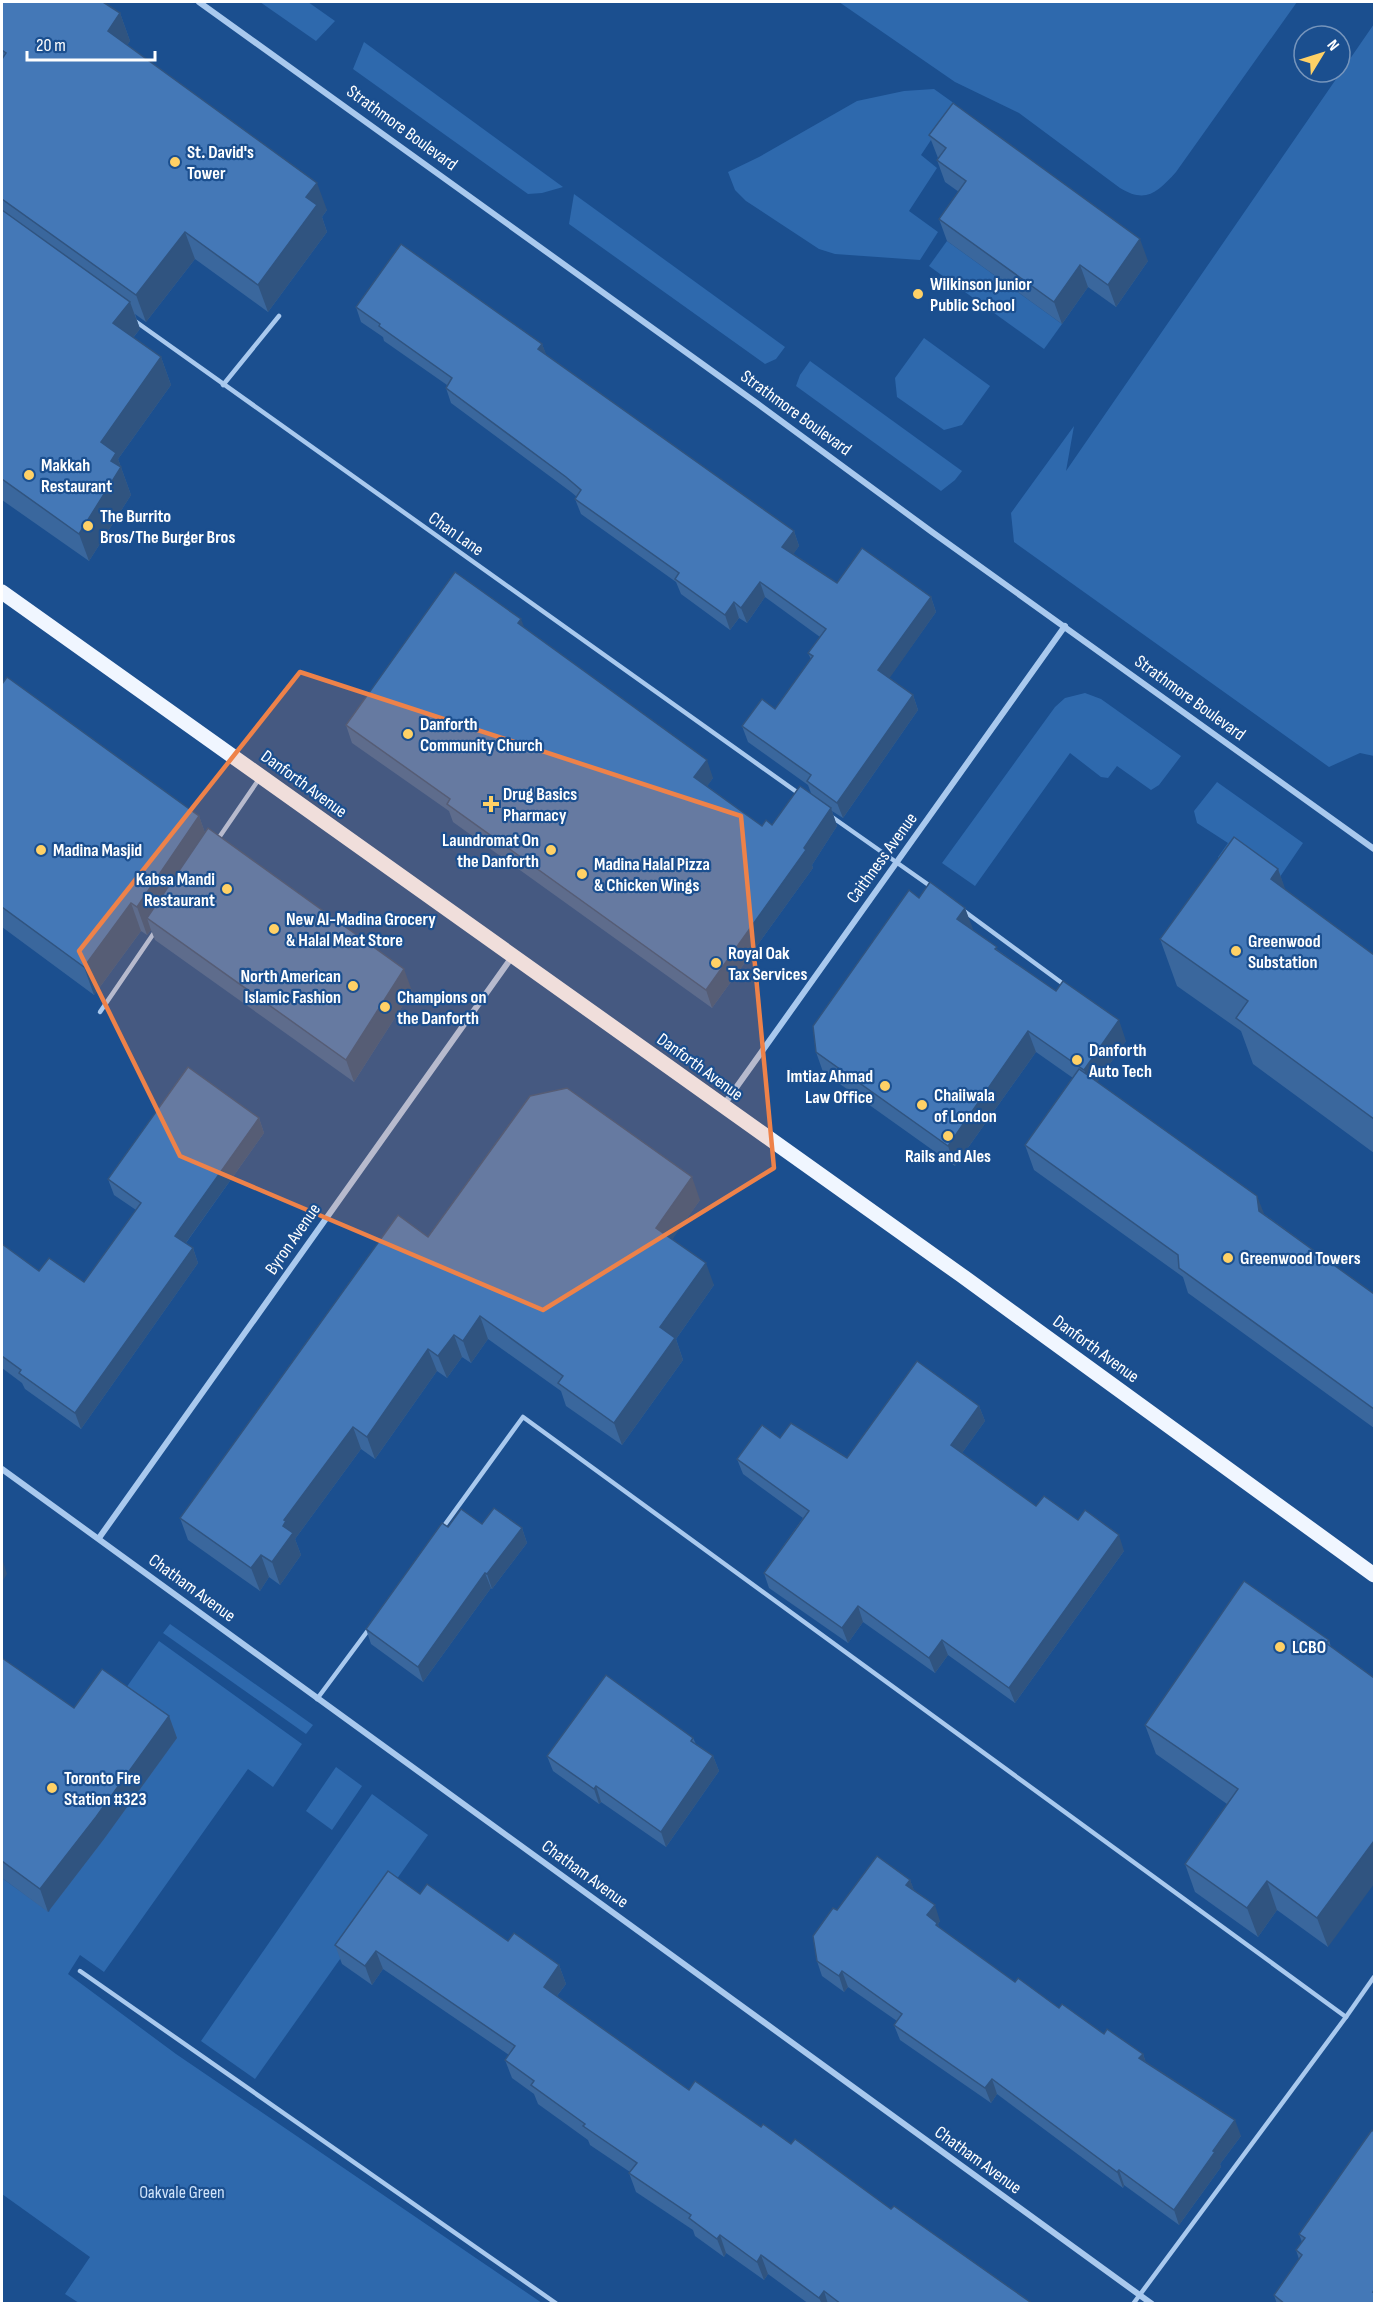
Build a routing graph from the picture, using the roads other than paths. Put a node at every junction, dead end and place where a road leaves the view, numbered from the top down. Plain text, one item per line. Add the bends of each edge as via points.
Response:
1 (200, 2) edge
2 (127, 315) edge
3 (279, 316) dead end
4 (223, 385) junction
5 (2, 592) edge
6 (1065, 626) junction
7 (261, 777) junction
8 (810, 801) edge
9 (830, 815) edge
10 (215, 842) edge
11 (1374, 849) edge
12 (897, 863) junction
13 (942, 896) edge
14 (962, 910) edge
15 (159, 924) edge
16 (512, 957) junction
17 (1068, 988) edge
18 (100, 1012) dead end
19 (722, 1106) junction
20 (2, 1468) edge
21 (99, 1538) junction
22 (434, 1539) edge
23 (1374, 1575) edge
24 (373, 1624) edge
25 (317, 1699) junction
26 (80, 1971) dead end
27 (1374, 1977) edge
28 (1346, 2017) junction
29 (1140, 2295) junction
30 (557, 2304) edge
31 (1133, 2304) edge
32 (1152, 2304) edge

1 - 6 street, Strathmore Boulevard
2 - 4 lane, Chan Lane
3 - 4 lane
4 - 8 lane, Chan Lane
5 - 7 main road, Danforth Avenue
6 - 11 street, Strathmore Boulevard
6 - 12 street, Caithness Avenue
7 - 10 lane
7 - 16 main road, Danforth Avenue
9 - 12 lane
12 - 13 lane
12 - 19 street, Caithness Avenue
14 - 17 lane
15 - 18 lane
16 - 19 main road, Danforth Avenue
16 - 21 street, Byron Avenue
19 - 23 main road, Danforth Avenue
20 - 21 street, Chatham Avenue
21 - 25 street, Chatham Avenue
22 - 28 lane via 523,1418
24 - 25 lane
25 - 29 street, Chatham Avenue
26 - 30 lane
27 - 28 lane
28 - 29 lane
29 - 31 lane
29 - 32 street, Chatham Avenue

